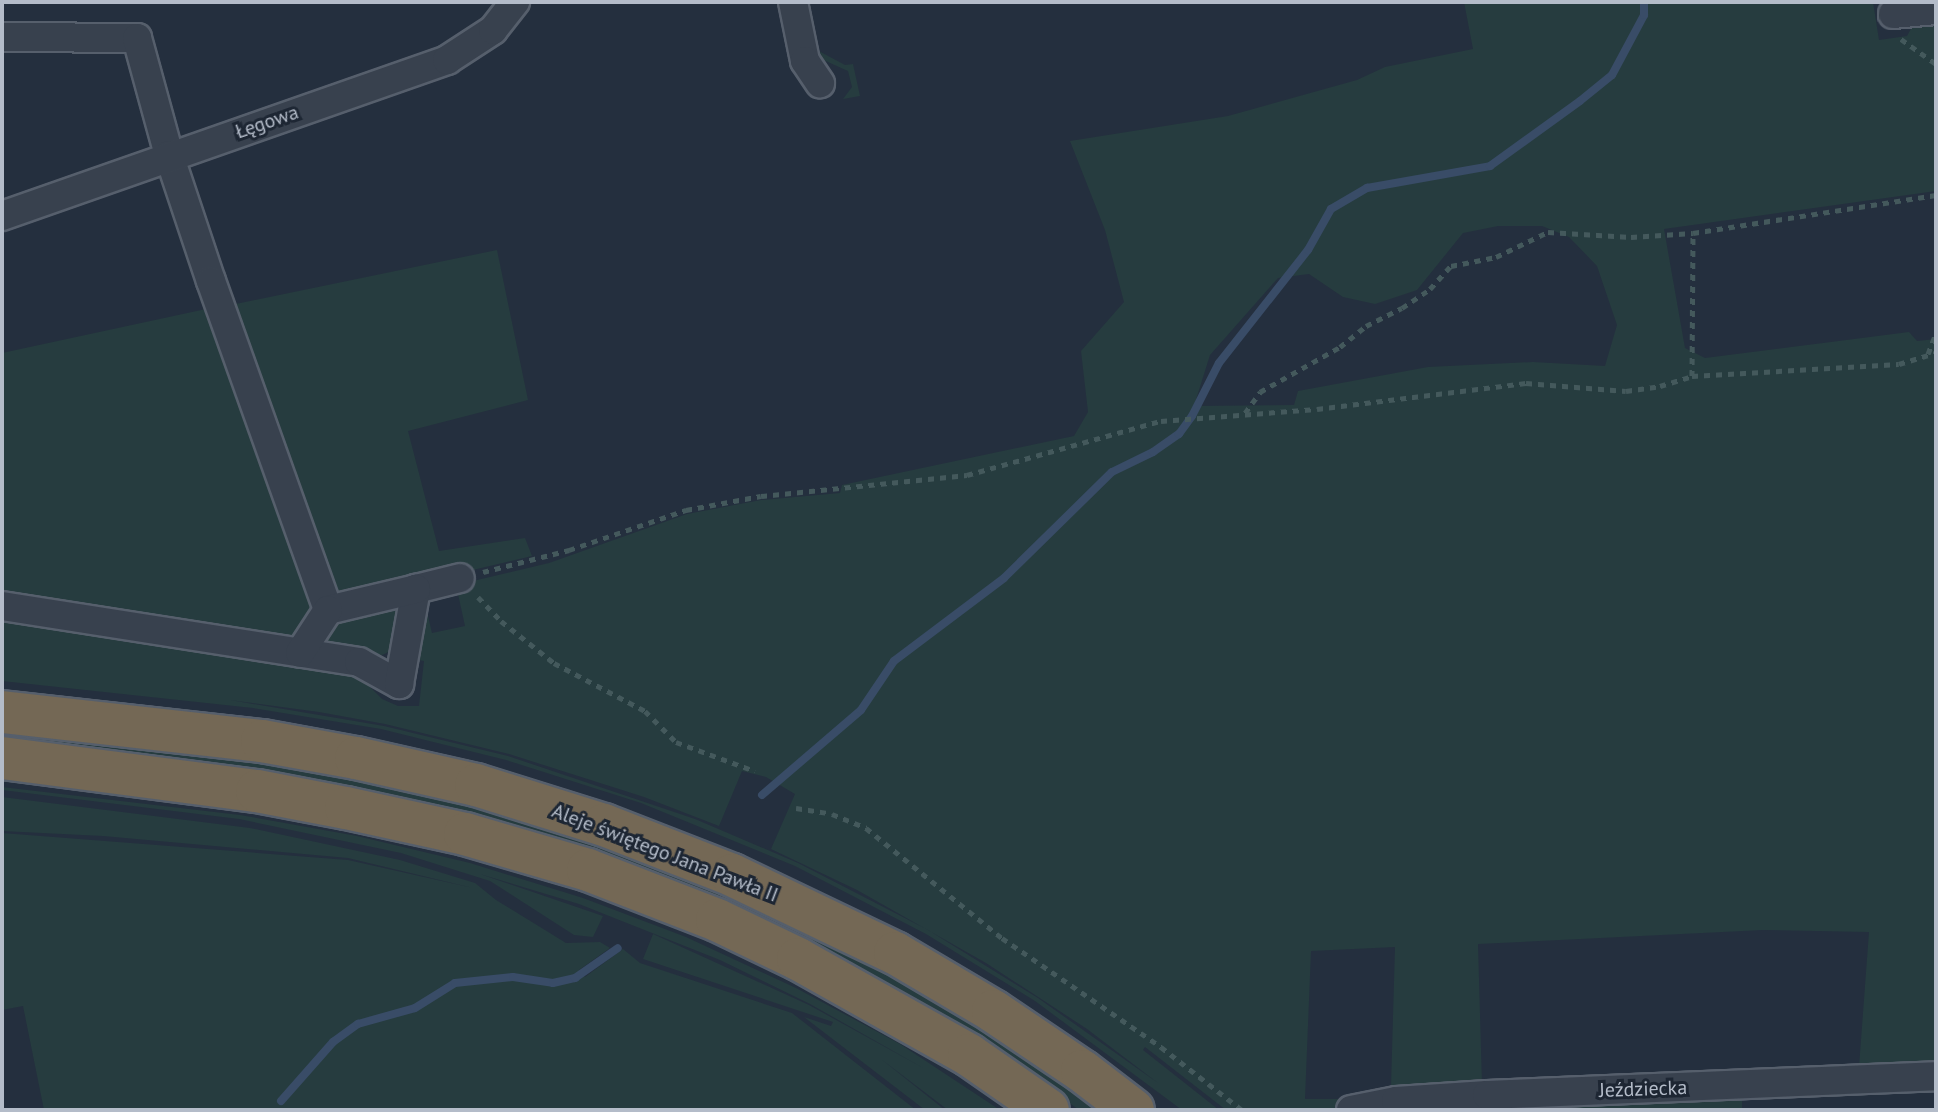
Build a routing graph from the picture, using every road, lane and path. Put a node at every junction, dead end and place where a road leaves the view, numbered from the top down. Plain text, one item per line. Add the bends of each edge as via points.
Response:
1 (515, 2) edge
2 (793, 2) edge
3 (1936, 10) edge
4 (1893, 16) edge
5 (2, 37) edge
6 (1936, 64) edge
7 (820, 83) dead end
8 (169, 155) junction
9 (1936, 195) edge
10 (2, 216) edge
11 (1693, 233) junction
12 (1936, 333) edge
13 (1936, 353) edge
14 (1928, 354) junction
15 (1692, 376) junction
16 (1245, 413) junction
17 (460, 578) junction
18 (416, 589) junction
19 (2, 606) edge
20 (328, 610) junction
21 (300, 653) junction
22 (2, 712) edge
23 (2, 758) edge
24 (755, 771) dead end
25 (796, 808) dead end
26 (1936, 1076) edge
27 (1048, 1110) edge
28 (1133, 1110) edge
29 (1242, 1110) edge
30 (1351, 1110) edge

1 - 8 street, Łęgowa via 493,30 447,60
2 - 7 street via 805,61
3 - 4 street
4 - 6 path via 1903,43
5 - 8 street via 137,38
8 - 10 street, Łęgowa
8 - 20 street
9 - 11 path
11 - 15 path
11 - 16 path via 1631,237 1548,232 1496,257 1451,266 1402,308 1260,392
12 - 14 path
13 - 14 path
14 - 15 path via 1899,364
15 - 16 path via 1626,391 1526,383
16 - 17 path via 1161,421 967,475 761,496 686,510 569,550
17 - 18 street
17 - 24 path via 501,621 554,663 645,711 676,742
18 - 20 street
18 - 21 street via 399,684 359,662
19 - 21 street
20 - 21 street
22 - 28 highway, Aleje świętego Jana Pawła II via 262,741 356,758 476,785 604,825 732,875 895,953 993,1011
23 - 27 highway via 346,808 465,834 588,870 717,920 798,959 969,1055
25 - 29 path via 832,814 866,828 1002,938 1161,1047
26 - 30 street, Jeździecka via 1472,1096

